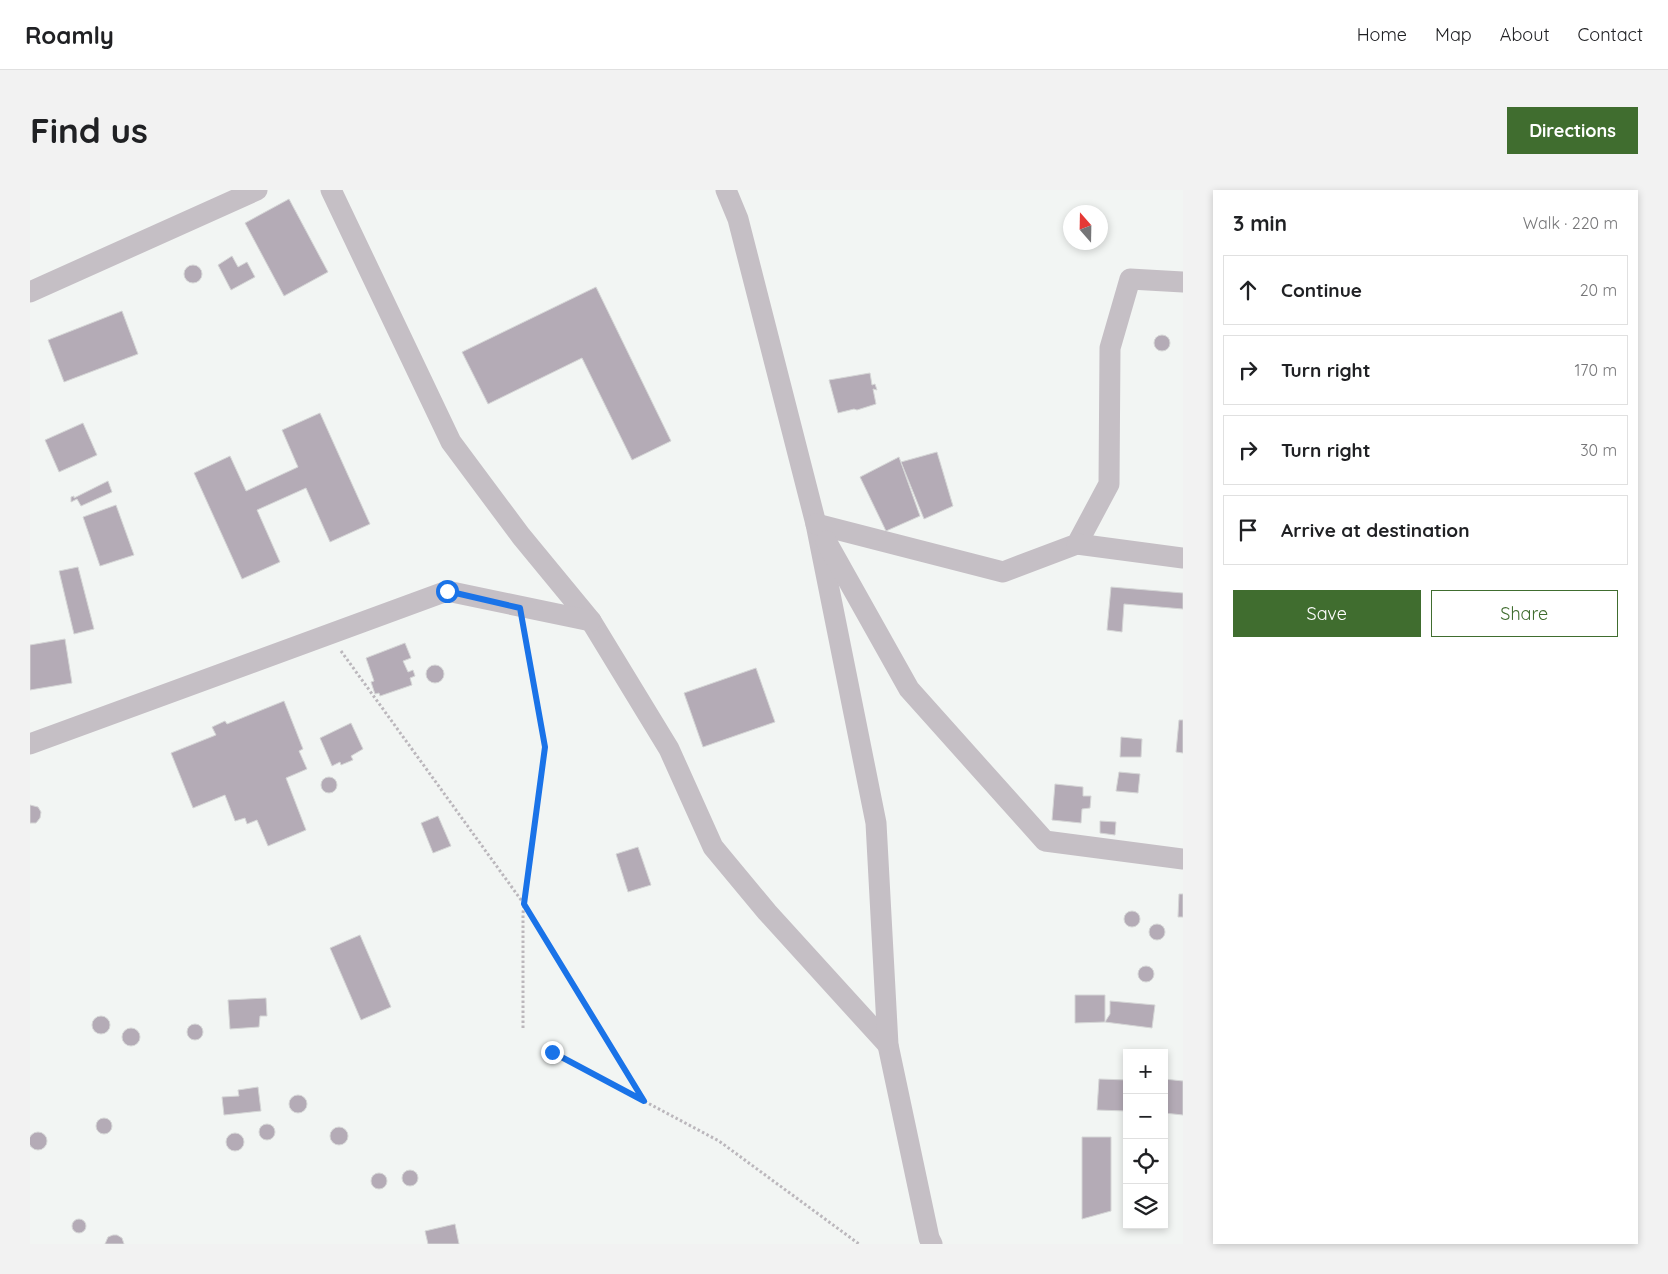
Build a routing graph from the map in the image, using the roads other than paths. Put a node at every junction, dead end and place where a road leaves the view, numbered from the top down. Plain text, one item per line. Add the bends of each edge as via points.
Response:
1 (256, 190) edge
2 (331, 190) edge
3 (726, 190) edge
4 (1183, 282) edge
5 (30, 292) edge
6 (816, 524) junction
7 (1077, 544) junction
8 (1183, 558) edge
9 (591, 621) junction
10 (30, 744) edge
11 (1183, 859) edge
12 (888, 1045) junction
13 (932, 1244) edge

1 - 5 street
2 - 9 street via 451,442 521,536
3 - 6 street via 738,219
4 - 7 street via 1130,279 1110,348 1109,484
6 - 7 street via 1003,572
6 - 11 street via 909,689 1045,841
6 - 12 street via 876,822
7 - 8 street
9 - 10 street via 447,591
9 - 12 street via 669,749 713,847 767,912
12 - 13 street

